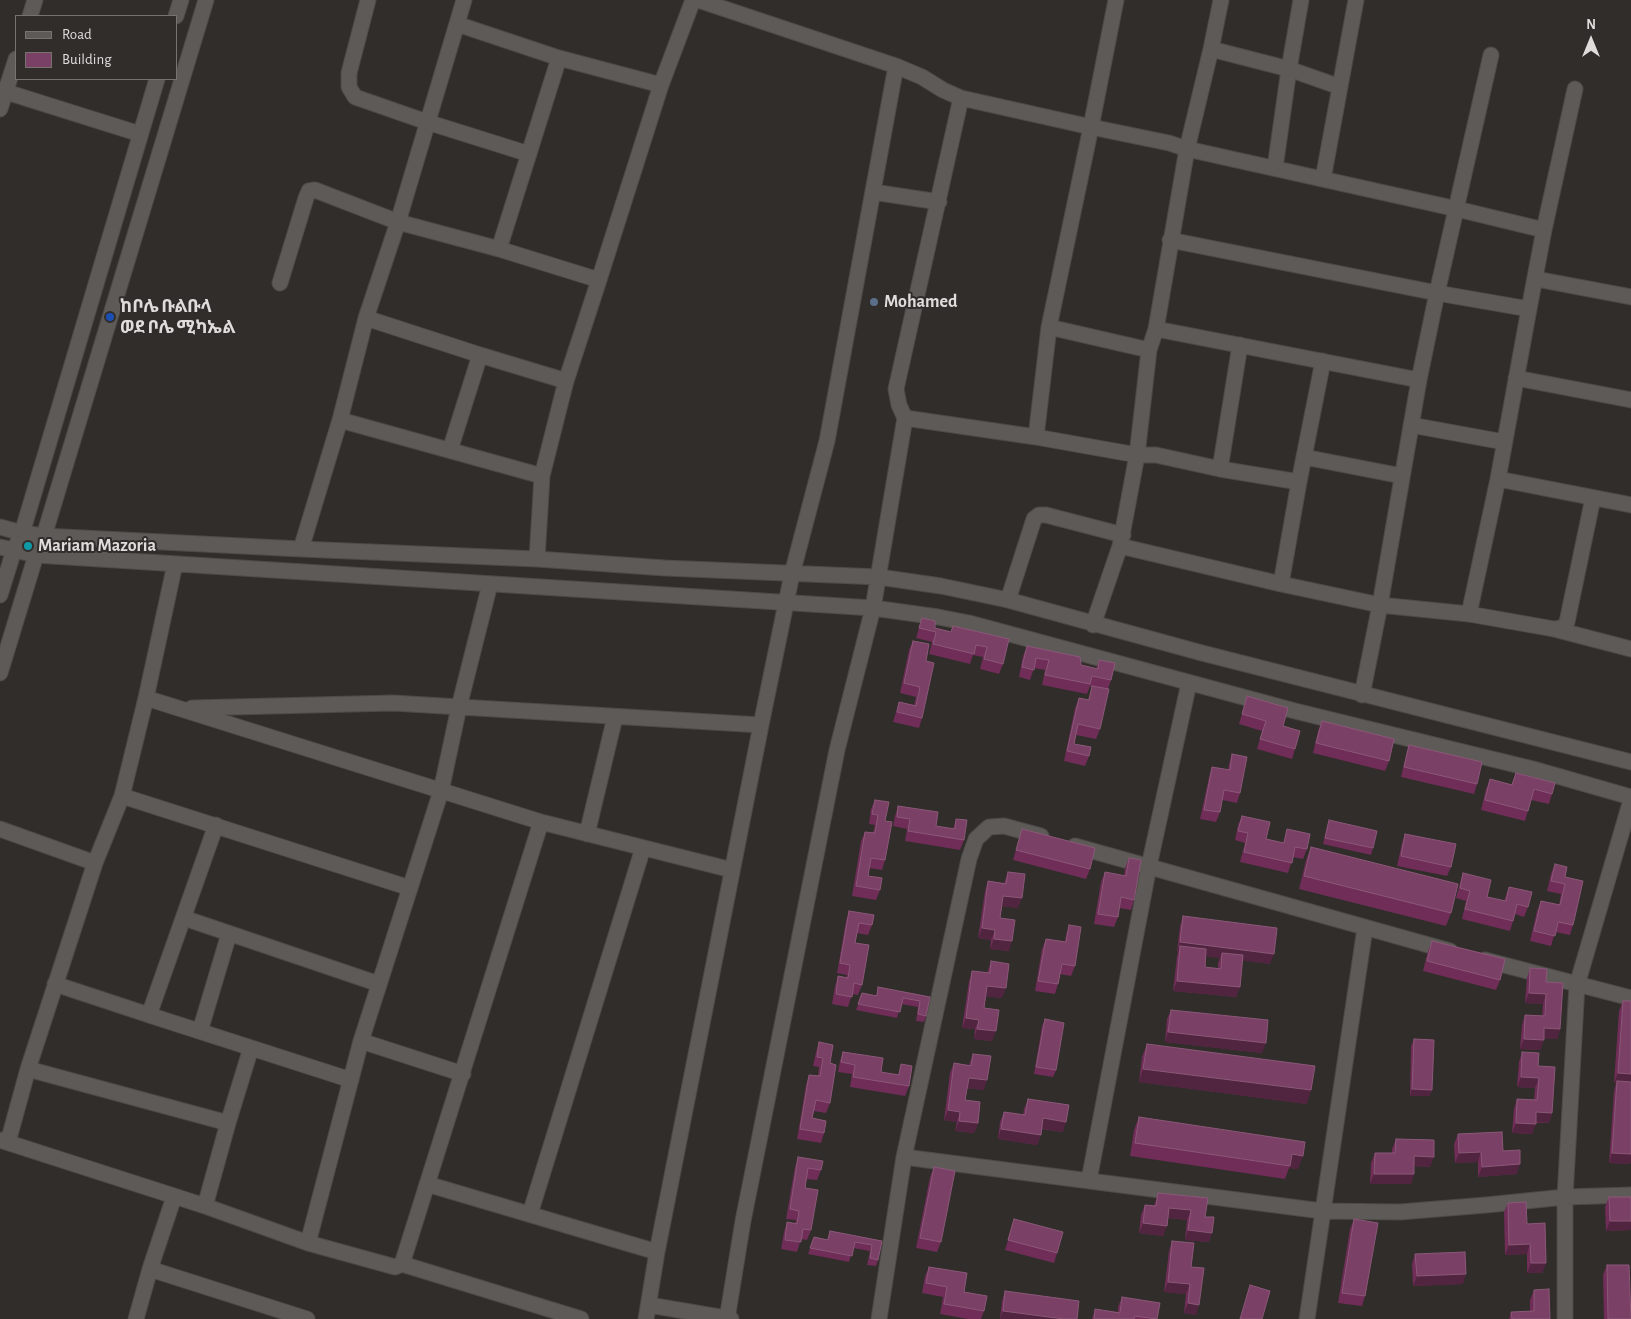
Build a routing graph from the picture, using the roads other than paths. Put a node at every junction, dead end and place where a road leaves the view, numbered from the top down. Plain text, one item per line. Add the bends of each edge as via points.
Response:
1 (181, 0) edge
2 (206, 0) edge
3 (368, 0) edge
4 (464, 0) edge
5 (693, 0) edge
6 (698, 0) edge
7 (1116, 0) edge
8 (1221, 0) edge
9 (1301, 0) edge
10 (1356, 0) edge
11 (176, 15) edge
12 (457, 24) junction
13 (1211, 50) junction
14 (1491, 55) dead end
15 (559, 58) junction
16 (15, 61) edge
17 (896, 66) junction
18 (1289, 69) junction
19 (157, 80) edge
20 (661, 85) junction
21 (1340, 86) junction
22 (1575, 89) dead end
23 (3, 90) edge
24 (961, 98) junction
25 (0, 109) edge
26 (427, 122) junction
27 (1091, 127) junction
28 (140, 134) junction
29 (1187, 149) junction
30 (529, 154) junction
31 (1275, 168) junction
32 (1324, 179) junction
33 (873, 192) junction
34 (939, 202) junction
35 (1457, 209) junction
36 (398, 222) junction
37 (1544, 230) junction
38 (1170, 240) junction
39 (499, 250) junction
40 (1536, 278) junction
41 (599, 280) junction
42 (280, 283) dead end
43 (1438, 293) junction
44 (1631, 297) edge
45 (1529, 309) junction
46 (366, 318) junction
47 (1049, 327) junction
48 (1156, 329) junction
49 (1240, 345) junction
50 (1150, 350) junction
51 (480, 355) junction
52 (1323, 361) junction
53 (1516, 378) junction
54 (1418, 380) junction
55 (566, 381) junction
56 (1631, 400) edge
57 (905, 418) junction
58 (340, 420) junction
59 (1411, 426) junction
60 (1036, 437) junction
61 (1504, 442) junction
62 (450, 450) junction
63 (1137, 455) junction
64 (1304, 457) junction
65 (1220, 469) junction
66 (542, 476) junction
67 (1402, 476) junction
68 (1498, 479) junction
69 (1299, 482) junction
70 (1592, 498) junction
71 (1631, 505) edge
72 (0, 527) edge
73 (22, 533) junction
74 (44, 536) junction
75 (1122, 541) junction
76 (7, 549) edge
77 (301, 549) junction
78 (36, 555) junction
79 (537, 559) junction
80 (175, 564) junction
81 (792, 574) junction
82 (879, 577) junction
83 (490, 584) junction
84 (1281, 584) junction
85 (0, 595) edge
86 (1008, 600) junction
87 (787, 603) junction
88 (1380, 605) junction
89 (873, 608) junction
90 (1469, 614) junction
91 (1093, 625) junction
92 (1554, 629) junction
93 (1631, 649) edge
94 (0, 673) edge
95 (1189, 683) junction
96 (1362, 694) junction
97 (146, 698) junction
98 (459, 707) junction
99 (180, 708) junction
100 (615, 716) junction
101 (761, 725) junction
102 (1631, 762) edge
103 (441, 791) junction
104 (122, 796) junction
105 (1631, 799) edge
106 (541, 822) junction
107 (216, 825) junction
108 (0, 828) edge
109 (587, 834) junction
110 (643, 848) junction
111 (95, 864) junction
112 (1149, 866) junction
113 (732, 870) junction
114 (410, 888) junction
115 (184, 918) junction
116 (1364, 928) junction
117 (229, 934) junction
118 (55, 984) junction
119 (379, 984) junction
120 (1577, 985) junction
121 (1631, 998) edge
122 (149, 1015) junction
123 (200, 1031) junction
124 (361, 1041) junction
125 (251, 1048) junction
126 (28, 1069) junction
127 (462, 1074) junction
128 (351, 1080) junction
129 (228, 1123) junction
130 (4, 1141) edge
131 (904, 1157) junction
132 (1089, 1180) junction
133 (427, 1184) junction
134 (1631, 1195) edge
135 (174, 1197) junction
136 (1565, 1197) junction
137 (205, 1206) junction
138 (1322, 1211) junction
139 (530, 1214) junction
140 (308, 1243) junction
141 (657, 1252) junction
142 (402, 1264) junction
143 (150, 1269) junction
144 (648, 1312) edge
145 (136, 1319) edge
146 (307, 1319) edge
147 (581, 1319) edge
148 (729, 1319) edge
149 (879, 1319) edge
150 (1307, 1319) edge
151 (1565, 1319) edge

1 - 11 street
2 - 74 street
3 - 26 street via 349,74 349,87 355,97
4 - 12 street
5 - 20 street
6 - 17 street
7 - 27 street
8 - 13 street
9 - 18 street
10 - 21 street
12 - 15 street
12 - 26 street
13 - 18 street
13 - 29 street
14 - 35 street
15 - 20 street
15 - 30 street
16 - 23 street
17 - 24 street via 922,76
17 - 33 street
18 - 21 street
18 - 31 street
19 - 28 street
20 - 41 street
21 - 32 street
22 - 37 street
23 - 25 street
23 - 28 street
24 - 27 street
24 - 34 street
26 - 30 street
26 - 36 street
27 - 29 street
27 - 47 street
28 - 73 street
29 - 31 street
29 - 38 street
30 - 39 street
31 - 32 street
32 - 35 street
33 - 34 street
33 - 81 street via 827,441
34 - 57 street via 896,389
35 - 37 street
35 - 43 street
36 - 39 street
36 - 42 street via 315,190 309,191
36 - 46 street
37 - 40 street
38 - 43 street
38 - 48 street
39 - 41 street
40 - 44 street
40 - 45 street
41 - 55 street
43 - 45 street
43 - 54 street
45 - 53 street
46 - 51 street
46 - 58 street
47 - 50 street
47 - 60 street
48 - 49 street
48 - 50 street
49 - 52 street
49 - 65 street
50 - 63 street
51 - 55 street
51 - 62 street
52 - 54 street
52 - 64 street
53 - 56 street
53 - 61 street
54 - 59 street
55 - 66 street
57 - 60 street
57 - 82 street
58 - 62 street
58 - 77 street
59 - 61 street
59 - 67 street
60 - 63 street
61 - 68 street
62 - 66 street
63 - 65 street via 1156,455
63 - 75 street
64 - 67 street
64 - 69 street
65 - 69 street
66 - 79 street
67 - 88 street
68 - 70 street
68 - 90 street
69 - 84 street
70 - 71 street
70 - 92 street via 1567,622 1563,628
72 - 73 street
73 - 74 street
73 - 76 street
74 - 77 street
74 - 78 street
75 - 84 street
75 - 86 street via 1046,514 1039,515 1034,519
75 - 91 street
76 - 78 street
76 - 85 street
77 - 79 street
78 - 80 street
78 - 94 street
79 - 81 street
80 - 83 street
80 - 97 street
81 - 82 street
81 - 87 street
82 - 86 street
82 - 89 street
83 - 87 street
83 - 98 street
84 - 88 street
86 - 91 street
87 - 89 street
87 - 101 street
88 - 90 street
88 - 96 street
89 - 95 street via 969,624
89 - 148 street via 837,750 743,1221
90 - 92 street
91 - 96 street
92 - 93 street
95 - 105 street via 1532,769
95 - 112 street
96 - 102 street
97 - 99 street
97 - 104 street
98 - 99 street via 393,703
98 - 100 street
98 - 103 street
99 - 103 street
100 - 101 street
100 - 109 street
101 - 113 street
103 - 106 street
103 - 114 street
104 - 107 street
104 - 111 street
105 - 120 street
106 - 109 street
106 - 127 street
107 - 114 street
107 - 115 street
108 - 111 street
109 - 110 street
110 - 113 street
110 - 139 street
111 - 118 street
112 - 116 street
112 - 131 street via 1004,826 989,827 976,839
112 - 132 street
113 - 141 street
114 - 119 street
115 - 117 street
115 - 122 street
116 - 120 street
116 - 138 street
117 - 119 street
117 - 123 street
118 - 122 street
118 - 126 street
119 - 124 street
120 - 121 street
120 - 136 street
122 - 123 street
123 - 125 street
124 - 127 street
124 - 128 street
125 - 128 street
125 - 129 street
126 - 129 street
126 - 130 street
127 - 133 street
128 - 140 street
129 - 137 street
130 - 135 street
131 - 132 street
131 - 149 street
132 - 138 street
133 - 139 street
133 - 142 street
134 - 136 street
135 - 137 street
135 - 143 street
136 - 138 street via 1400,1212
136 - 151 street
137 - 140 street
138 - 150 street
139 - 141 street
140 - 142 street via 395,1267
141 - 144 street
142 - 147 street
143 - 145 street
143 - 146 street
144 - 148 street

